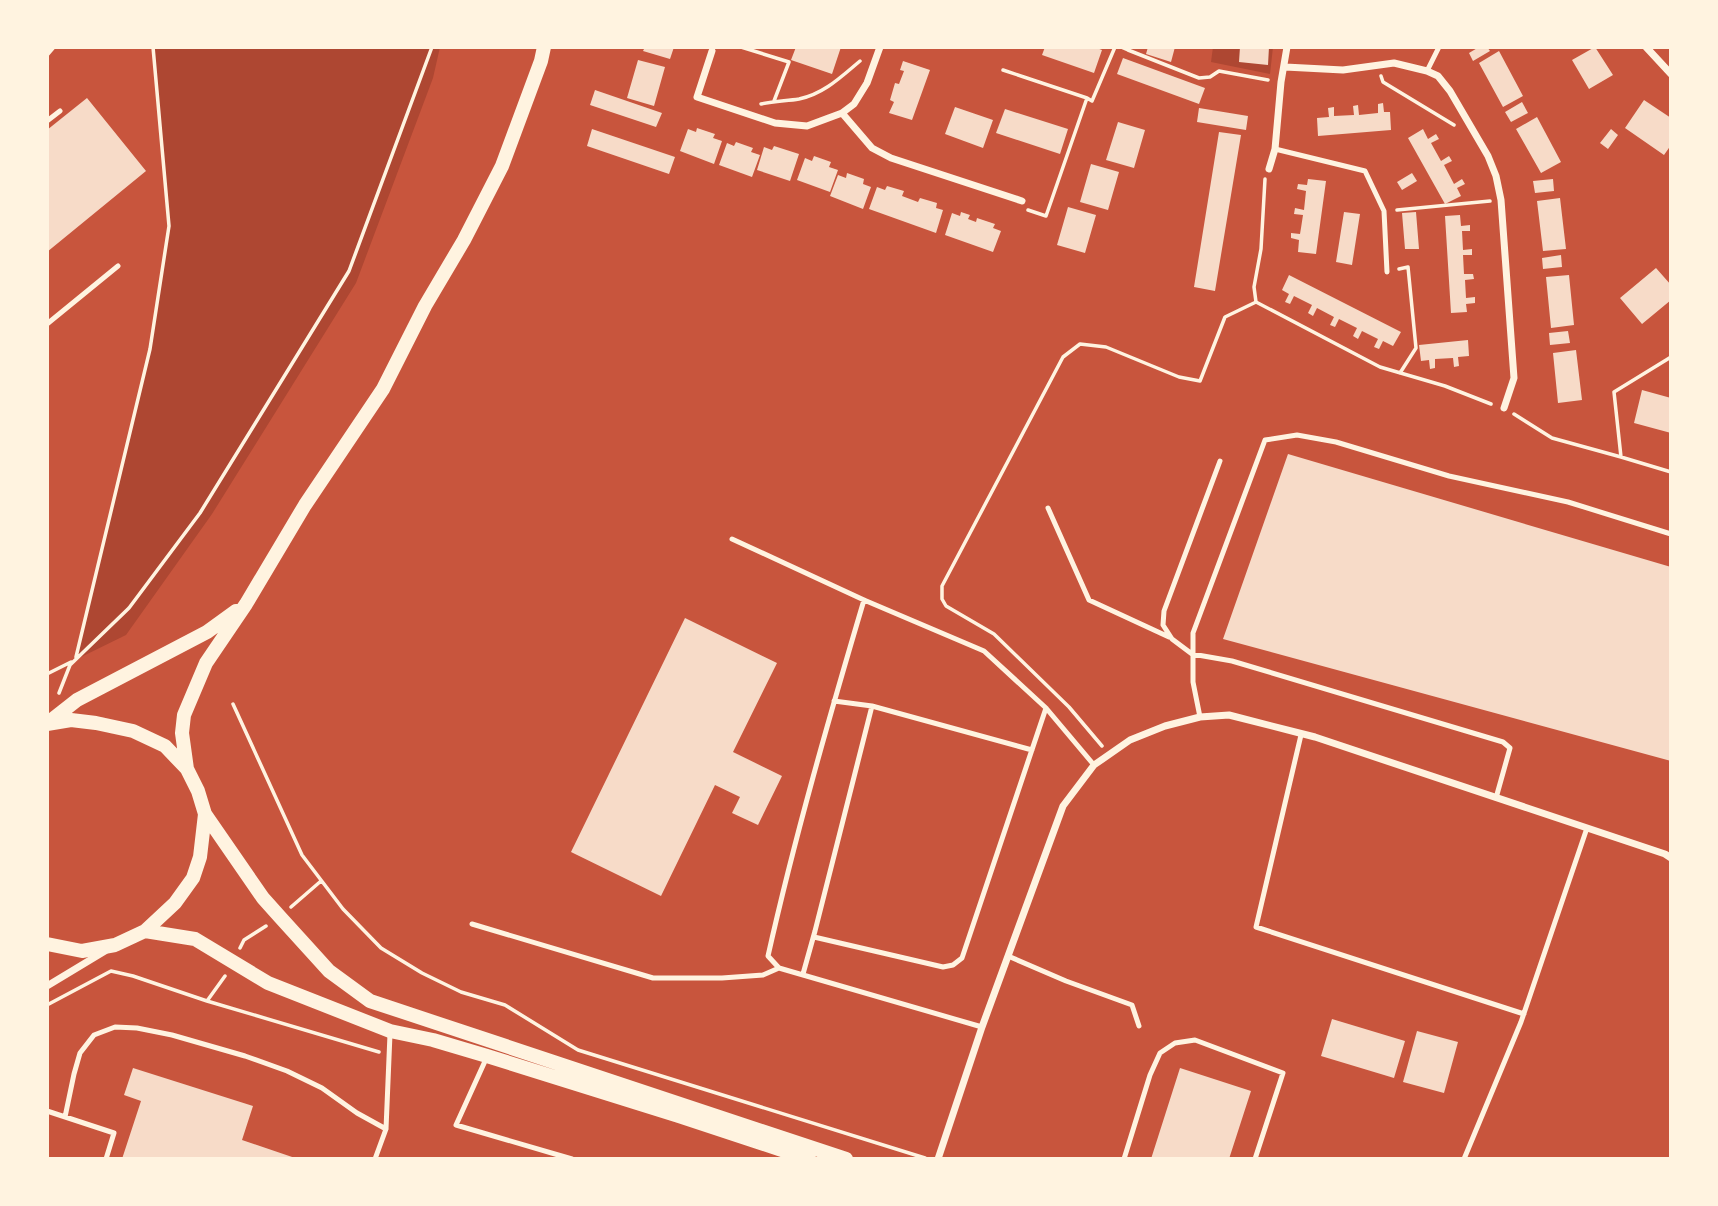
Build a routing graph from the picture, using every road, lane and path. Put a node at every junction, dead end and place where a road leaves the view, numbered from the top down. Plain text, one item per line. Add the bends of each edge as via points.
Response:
1 (53, 47) edge
2 (153, 47) edge
3 (432, 47) edge
4 (544, 47) edge
5 (741, 47) edge
6 (880, 47) edge
7 (1115, 47) edge
8 (1121, 47) edge
9 (1287, 47) edge
10 (1439, 47) edge
11 (1646, 47) edge
12 (1127, 49) edge
13 (712, 51) dead end
14 (47, 54) edge
15 (875, 64) junction
16 (1377, 65) junction
17 (1285, 66) junction
18 (1003, 70) dead end
19 (1427, 71) junction
20 (1671, 74) edge
21 (1282, 82) junction
22 (1087, 98) junction
23 (774, 102) junction
24 (60, 111) dead end
25 (842, 113) junction
26 (754, 116) junction
27 (47, 121) edge
28 (1476, 134) junction
29 (1275, 149) junction
30 (1269, 169) joint
31 (1501, 200) junction
32 (1021, 201) joint
33 (1384, 211) junction
34 (118, 265) dead end
35 (1387, 272) joint
36 (1256, 302) junction
37 (47, 324) edge
38 (1671, 357) edge
39 (1400, 373) junction
40 (1504, 408) junction
41 (1620, 457) junction
42 (1220, 461) dead end
43 (1671, 472) edge
44 (1048, 508) dead end
45 (1671, 534) edge
46 (732, 539) dead end
47 (864, 600) junction
48 (246, 604) junction
49 (1172, 639) junction
50 (1192, 654) junction
51 (75, 660) junction
52 (47, 674) edge
53 (56, 699) dead end
54 (834, 701) junction
55 (233, 704) dead end
56 (872, 706) junction
57 (1046, 708) junction
58 (1200, 717) junction
59 (47, 724) edge
60 (1301, 734) junction
61 (1032, 750) junction
62 (1109, 753) junction
63 (1094, 765) junction
64 (187, 769) junction
65 (1496, 798) junction
66 (205, 814) junction
67 (1587, 828) junction
68 (1671, 858) edge
69 (321, 881) junction
70 (280, 917) junction
71 (472, 925) dead end
72 (145, 932) junction
73 (814, 937) junction
74 (47, 944) edge
75 (115, 945) junction
76 (1008, 956) junction
77 (234, 963) junction
78 (779, 968) junction
79 (803, 974) junction
80 (47, 986) edge
81 (207, 1001) junction
82 (47, 1005) edge
83 (1524, 1014) junction
84 (1139, 1026) dead end
85 (982, 1027) junction
86 (390, 1031) junction
87 (494, 1042) junction
88 (389, 1055) junction
89 (487, 1056) junction
90 (47, 1111) edge
91 (65, 1117) junction
92 (386, 1129) junction
93 (106, 1159) edge
94 (375, 1159) edge
95 (572, 1159) edge
96 (809, 1159) edge
97 (846, 1159) edge
98 (927, 1159) edge
99 (938, 1159) edge
100 (1124, 1159) edge
101 (1255, 1159) edge
102 (1464, 1159) edge

1 - 14 lane
2 - 51 path via 169,226 150,349
3 - 51 path via 348,271 200,513 129,608
4 - 48 main road via 502,166 464,240 383,389
5 - 23 path via 789,62
6 - 15 street
7 - 22 path via 1093,101
8 - 12 path
9 - 17 street
10 - 19 lane
11 - 20 street
12 - 21 path via 1199,78 1219,71
13 - 26 street via 697,97
15 - 23 path via 860,60 820,92
15 - 25 street via 855,104
16 - 17 street via 1334,70
16 - 19 street via 1394,63
16 - 28 path via 1383,82
17 - 21 street
18 - 22 path
19 - 28 street via 1450,91
21 - 29 street
22 - 32 path via 1046,216 1027,210
23 - 26 path via 762,104
24 - 27 lane
25 - 26 street via 807,126
25 - 32 street via 872,148 891,158
28 - 31 street via 1492,166
29 - 30 street
29 - 33 lane via 1365,171
30 - 36 path
31 - 33 path
31 - 40 street via 1514,378
33 - 35 lane
34 - 37 lane
35 - 39 path via 1408,267 1416,348
36 - 39 path
36 - 62 path via 1225,317 1200,380 1180,377 1106,347 1080,344 1063,357 942,586 946,606 995,634 1069,706
38 - 41 path via 1614,392
39 - 40 path
40 - 41 path via 1552,438
41 - 43 path
42 - 49 lane via 1164,611 1163,625
44 - 49 lane via 1089,600
45 - 50 lane via 1568,502 1449,476 1336,442 1297,435 1265,440 1193,633
46 - 47 lane
47 - 54 lane
47 - 57 lane via 984,650
48 - 59 main road via 207,632 77,701
48 - 64 main road via 206,663 184,715
49 - 50 lane
50 - 58 lane
50 - 65 lane via 1232,661 1503,743 1510,748
51 - 52 path
51 - 53 path
54 - 56 lane
54 - 78 lane via 768,956
55 - 69 path via 302,855
56 - 61 lane
56 - 73 lane
57 - 61 lane
57 - 63 lane
58 - 60 street via 1229,715
58 - 62 street via 1165,726
59 - 64 main road via 71,720 133,731 165,746
60 - 65 street
60 - 83 lane via 1256,926
61 - 73 lane via 962,958 943,967
62 - 63 street
63 - 76 street via 1063,806
64 - 66 main road
65 - 67 street
66 - 70 main road
66 - 72 main road via 193,878
67 - 68 street
67 - 83 lane
69 - 70 path
69 - 98 path via 381,948 461,992 505,1005 578,1050
70 - 77 path via 244,940
70 - 87 main road via 329,971 370,1001
71 - 78 lane via 653,978 763,975
72 - 75 main road
72 - 77 main road via 195,939
73 - 79 lane
74 - 75 main road via 82,951
75 - 80 street
76 - 84 lane via 1132,1005
76 - 85 street
77 - 81 path
77 - 86 main road via 268,983
78 - 79 lane
79 - 85 lane
81 - 82 path via 111,971
81 - 88 path
83 - 102 lane
85 - 99 street
86 - 88 lane
86 - 89 main road
87 - 89 lane
87 - 97 main road
88 - 92 lane
89 - 95 lane via 456,1125
89 - 96 main road
90 - 91 lane
91 - 92 lane via 80,1053 94,1035 115,1027 172,1035 287,1071
91 - 93 lane via 114,1133
92 - 94 lane
100 - 101 lane via 1160,1053 1175,1043 1195,1040 1283,1073

